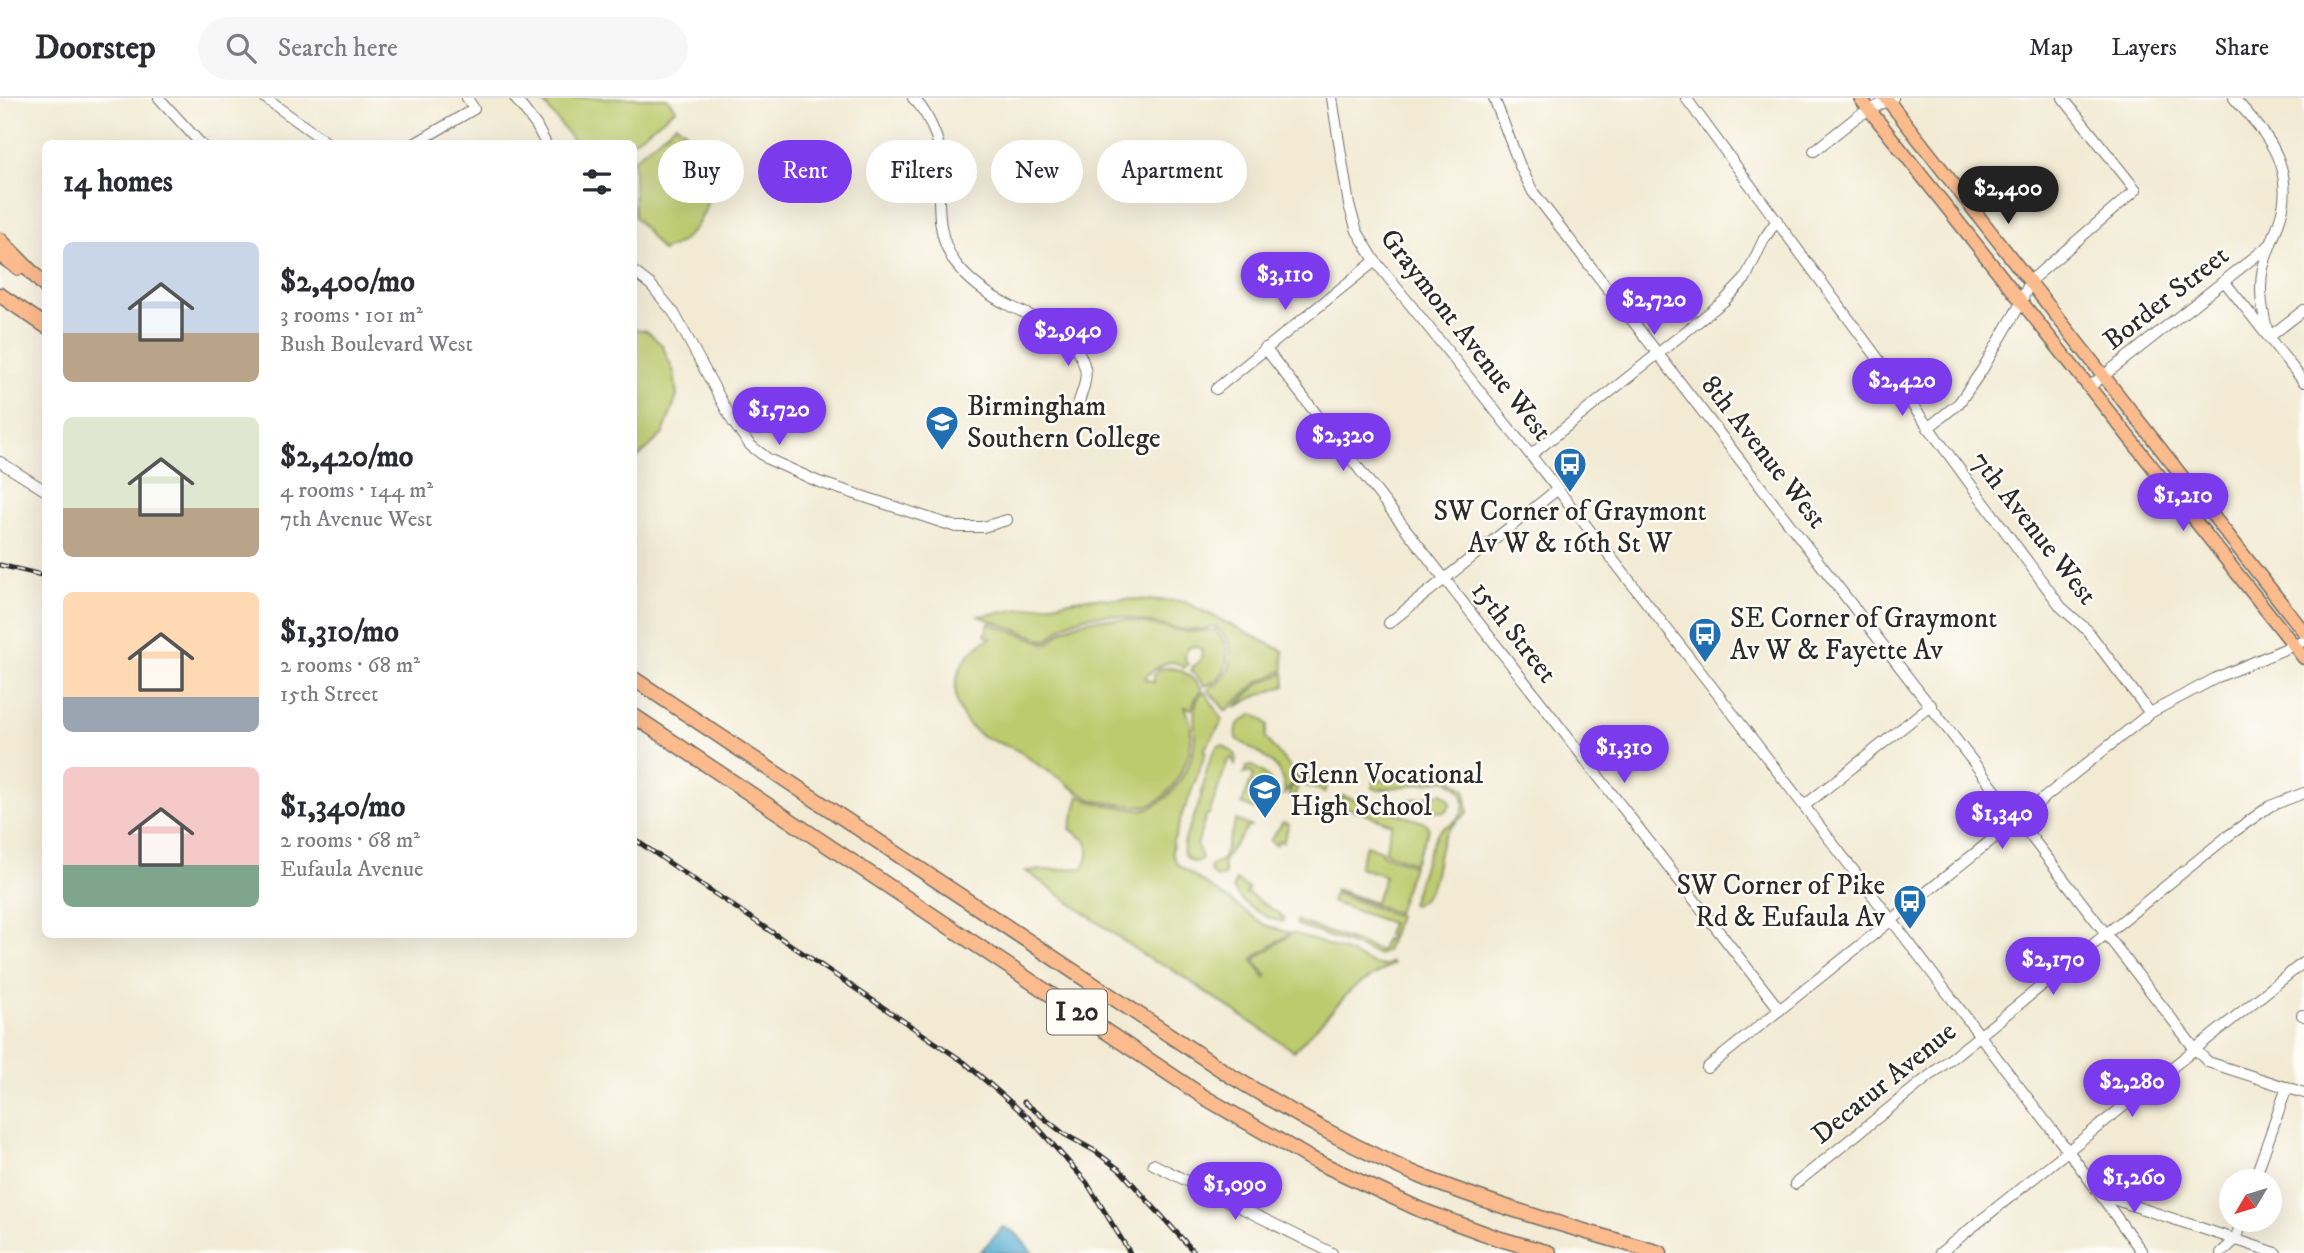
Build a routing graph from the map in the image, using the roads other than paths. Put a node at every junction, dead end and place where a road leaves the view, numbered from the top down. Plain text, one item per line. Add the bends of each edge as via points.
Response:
1 (159, 98) edge
2 (265, 98) edge
3 (467, 98) edge
4 (516, 98) edge
5 (913, 98) edge
6 (1332, 98) edge
7 (1494, 98) edge
8 (1686, 98) edge
9 (1860, 98) edge
10 (2063, 98) edge
11 (2234, 98) edge
12 (1890, 99) edge
13 (1870, 111) junction
14 (197, 140) edge
15 (323, 140) edge
16 (421, 140) edge
17 (544, 140) edge
18 (1814, 151) dead end
19 (1777, 220) junction
20 (0, 240) edge
21 (2272, 243) junction
22 (0, 255) edge
23 (1375, 261) junction
24 (637, 274) edge
25 (2030, 281) junction
26 (2224, 281) junction
27 (42, 283) edge
28 (42, 284) edge
29 (0, 295) edge
30 (2021, 303) junction
31 (2304, 310) edge
32 (42, 323) edge
33 (2269, 337) junction
34 (1265, 348) junction
35 (1658, 353) junction
36 (2104, 376) junction
37 (2304, 382) edge
38 (2088, 388) junction
39 (1216, 389) dead end
40 (1076, 410) dead end
41 (1928, 428) junction
42 (1531, 454) junction
43 (0, 462) edge
44 (42, 488) edge
45 (1558, 489) junction
46 (1007, 520) dead end
47 (1445, 579) junction
48 (1389, 623) dead end
49 (2304, 632) edge
50 (2299, 642) edge
51 (2304, 658) edge
52 (637, 680) edge
53 (1931, 705) junction
54 (2150, 713) junction
55 (637, 718) edge
56 (2304, 793) edge
57 (1804, 806) junction
58 (2018, 819) junction
59 (1892, 921) junction
60 (2106, 935) junction
61 (2304, 962) edge
62 (1780, 1010) junction
63 (1980, 1035) junction
64 (2195, 1049) junction
65 (1707, 1068) dead end
66 (2287, 1087) junction
67 (2304, 1093) edge
68 (2068, 1151) junction
69 (1153, 1164) dead end
70 (2258, 1169) edge
71 (1795, 1184) dead end
72 (2101, 1195) junction
73 (2238, 1232) edge
74 (2235, 1240) junction
75 (1332, 1253) edge
76 (1549, 1253) edge
77 (1660, 1253) edge
78 (1940, 1253) edge
79 (2143, 1253) edge
80 (2221, 1253) edge
81 (2276, 1253) edge

1 - 14 street
2 - 15 street
3 - 16 street via 474,108
4 - 17 street
5 - 40 street via 930,123 940,150 939,217 946,246 976,285 1056,327 1072,342 1085,369
6 - 23 street, Graymont Avenue West via 1349,205 1357,231
7 - 35 street, 8th Avenue West via 1533,192
8 - 19 street, 7th Avenue West
9 - 13 main road
10 - 25 street via 2136,190
11 - 21 street via 2267,137 2280,162 2283,212
12 - 13 street
12 - 25 main road
13 - 18 street
13 - 30 main road
19 - 35 street via 1745,279
19 - 41 street, 7th Avenue West
20 - 27 highway
21 - 26 street, Border Street
21 - 33 street via 2263,270 2261,305
22 - 28 highway
23 - 34 street
23 - 42 street, Graymont Avenue West
24 - 46 street via 674,313 733,422 768,459 819,482 956,527 983,527
25 - 30 street
25 - 36 main road
26 - 33 street
26 - 36 street, Border Street
29 - 32 highway
30 - 38 main road
30 - 41 street via 1959,404
31 - 33 street
33 - 37 street
34 - 39 street
34 - 47 street, 15th Street
35 - 42 street
35 - 53 street, 8th Avenue West
36 - 38 street, Border Street
36 - 49 main road
38 - 50 main road
41 - 54 street, 7th Avenue West via 2061,607 2087,630
42 - 45 street, Graymont Avenue West
43 - 44 street
45 - 47 street
45 - 57 street, Graymont Avenue West
47 - 48 street
47 - 62 street, 15th Street
50 - 51 main road
50 - 54 street
52 - 77 highway, I 20 via 1231,1076 1320,1128 1429,1180 1547,1221
53 - 57 street
53 - 58 street, 8th Avenue West
54 - 58 street
55 - 76 highway, I 20 via 1204,1097 1309,1158 1421,1210
56 - 60 street, Decatur Avenue via 2270,806 2228,836
57 - 59 street, Graymont Avenue West
58 - 59 street
58 - 60 street, 8th Avenue West
59 - 62 street
59 - 63 street, Graymont Avenue West
60 - 63 street, Decatur Avenue
60 - 64 street, 8th Avenue West
61 - 64 street
62 - 65 street
63 - 68 street, Graymont Avenue West
63 - 71 street, Decatur Avenue
64 - 66 street via 2208,1062
64 - 68 street
66 - 67 street
66 - 70 street
68 - 72 street, Graymont Avenue West
68 - 78 street
69 - 75 street
72 - 74 street
72 - 79 street, Graymont Avenue West
73 - 74 street
74 - 80 street
74 - 81 street

